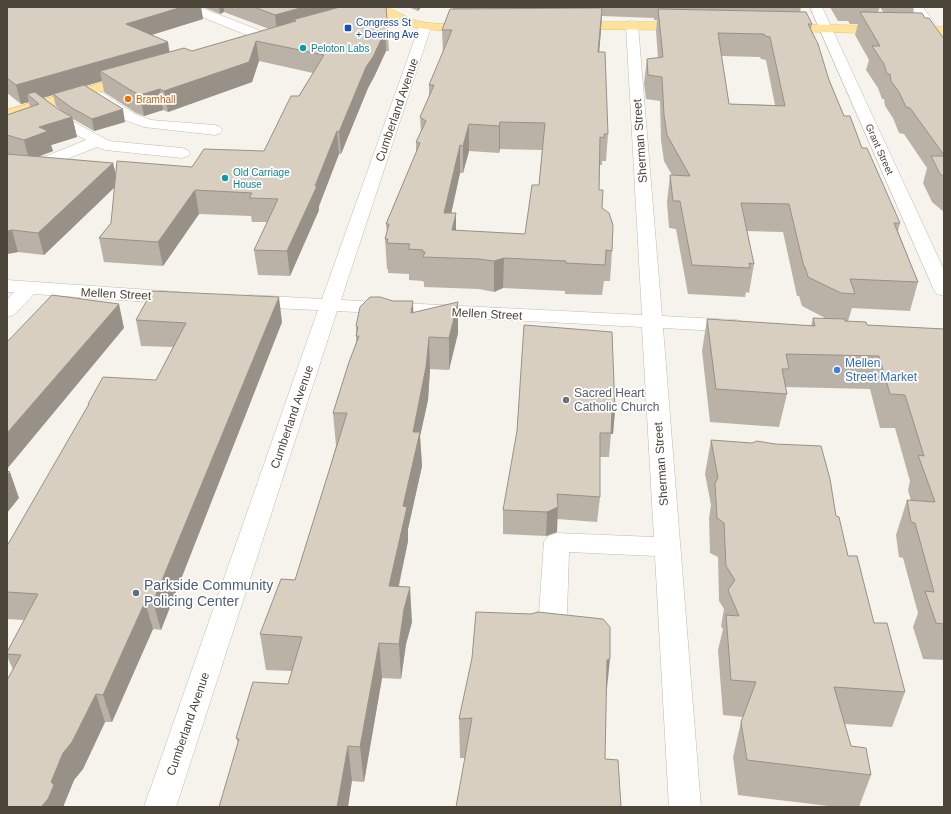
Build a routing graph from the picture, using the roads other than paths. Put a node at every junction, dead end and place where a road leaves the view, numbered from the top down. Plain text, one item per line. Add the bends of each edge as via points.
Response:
1 (816, 7) edge
2 (917, 7) edge
3 (191, 8) edge
4 (379, 9) edge
5 (880, 18) edge
6 (632, 25) junction
7 (562, 26) edge
8 (694, 26) edge
9 (425, 27) junction
10 (483, 27) edge
11 (771, 28) edge
12 (825, 29) junction
13 (887, 30) junction
14 (939, 31) edge
15 (284, 35) edge
16 (269, 39) junction
17 (246, 46) edge
18 (148, 73) edge
19 (90, 90) junction
20 (43, 105) junction
21 (8, 114) edge
22 (215, 130) dead end
23 (98, 141) junction
24 (182, 153) dead end
25 (60, 171) edge
26 (7, 286) edge
27 (30, 288) junction
28 (944, 290) edge
29 (200, 299) edge
30 (232, 300) edge
31 (329, 305) junction
32 (7, 311) edge
33 (652, 322) junction
34 (757, 328) edge
35 (667, 547) junction
36 (553, 613) edge
37 (160, 807) edge
38 (684, 807) edge

1 - 12 street, Grant Street
2 - 14 street
3 - 16 street
4 - 9 main road via 413,25
5 - 13 street
6 - 7 main road
6 - 8 main road
6 - 33 street, Sherman Street
9 - 10 main road
9 - 31 street, Cumberland Avenue
11 - 12 main road
12 - 13 main road
12 - 28 street, Grant Street
13 - 14 main road
15 - 16 main road
16 - 17 main road
18 - 19 main road
19 - 20 main road
19 - 22 street via 130,117 149,124
20 - 21 main road
20 - 23 street via 69,125
23 - 24 street via 104,145
23 - 25 street via 23,165
26 - 27 street, Mellen Street
27 - 29 street, Mellen Street
27 - 32 street
30 - 31 street, Mellen Street
31 - 33 street, Mellen Street
31 - 37 street, Cumberland Avenue
33 - 34 street, Mellen Street
33 - 35 street, Sherman Street
35 - 36 street via 557,542
35 - 38 street, Sherman Street

